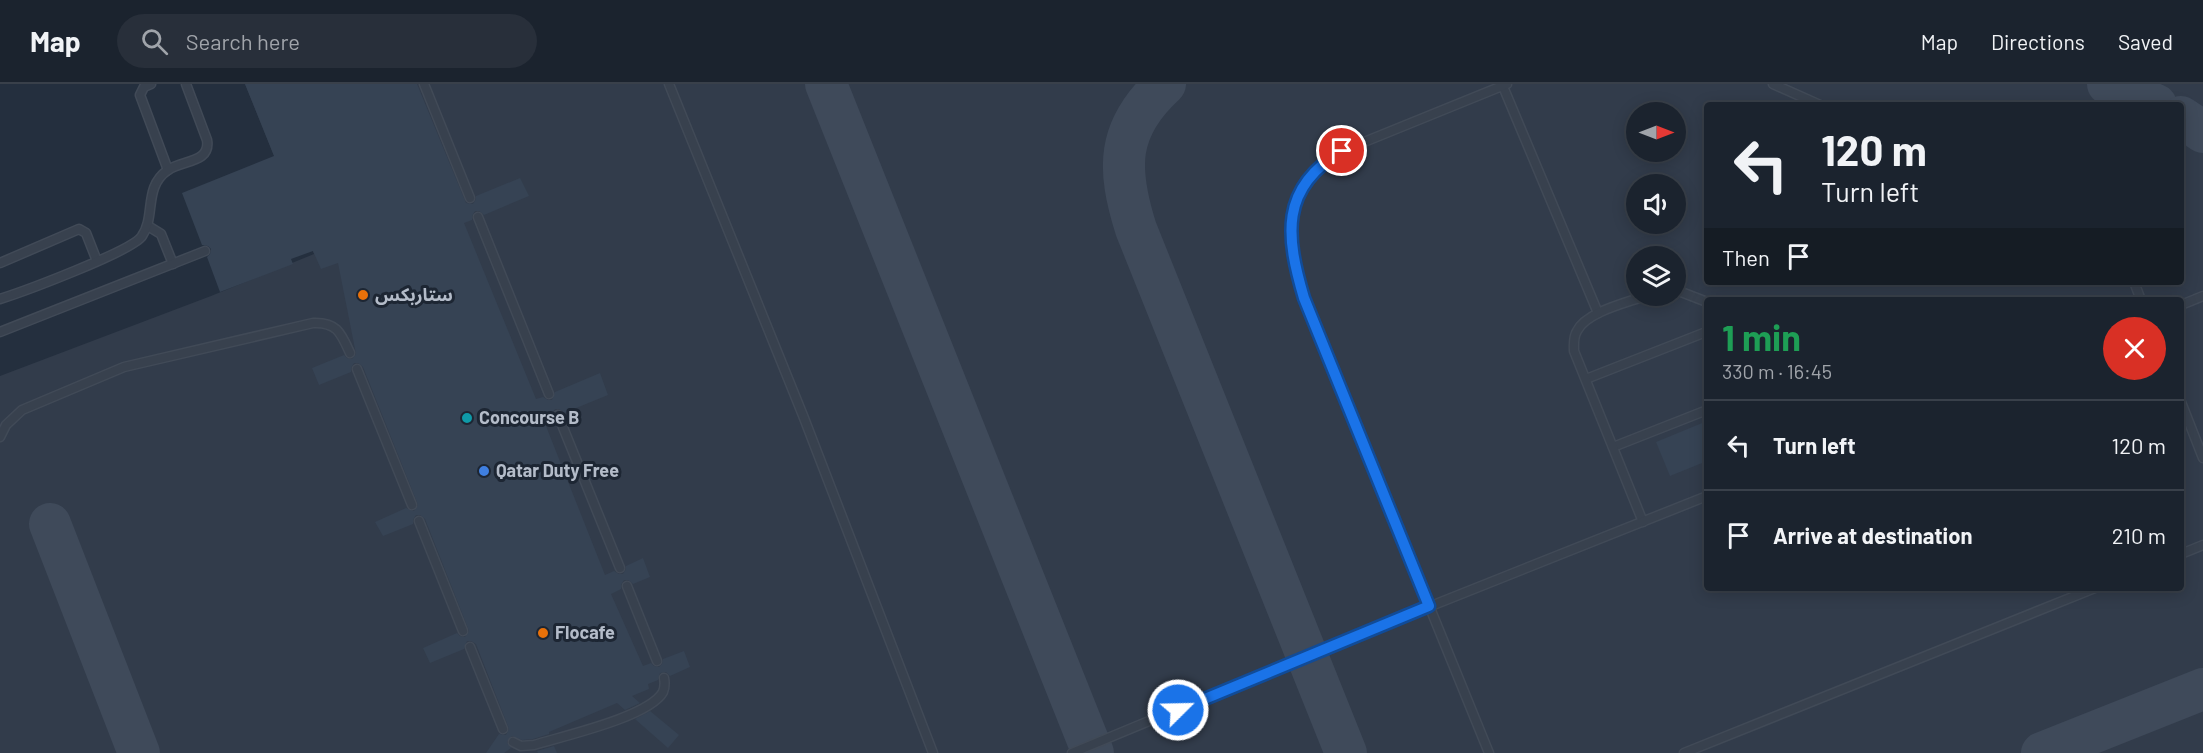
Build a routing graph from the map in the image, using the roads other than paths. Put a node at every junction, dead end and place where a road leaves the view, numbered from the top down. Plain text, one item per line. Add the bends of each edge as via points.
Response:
1 (151, 84) edge
2 (186, 84) edge
3 (424, 84) edge
4 (669, 84) edge
5 (1773, 84) edge
6 (1504, 85) edge
7 (1813, 102) edge
8 (168, 170) junction
9 (470, 198) dead end
10 (478, 217) dead end
11 (148, 226) junction
12 (205, 251) dead end
13 (97, 261) junction
14 (0, 263) edge
15 (173, 264) junction
16 (1686, 294) edge
17 (2203, 296) edge
18 (1, 299) edge
19 (1704, 301) edge
20 (1626, 304) edge
21 (2184, 304) edge
22 (1598, 314) junction
23 (0, 333) edge
24 (1704, 333) edge
25 (350, 352) dead end
26 (357, 369) dead end
27 (1586, 379) junction
28 (549, 394) dead end
29 (2184, 410) edge
30 (1704, 411) edge
31 (558, 416) dead end
32 (0, 437) edge
33 (1613, 447) junction
34 (2203, 458) edge
35 (1704, 497) edge
36 (412, 505) dead end
37 (419, 522) dead end
38 (1643, 522) junction
39 (2203, 545) edge
40 (2184, 553) edge
41 (620, 568) dead end
42 (627, 586) dead end
43 (2088, 591) edge
44 (1429, 606) junction
45 (463, 631) dead end
46 (470, 647) dead end
47 (657, 661) dead end
48 (664, 678) dead end
49 (503, 729) dead end
50 (513, 742) dead end
51 (933, 753) edge
52 (1072, 753) edge
53 (1489, 753) edge
54 (1684, 753) edge

1 - 8 lane via 140,95
2 - 8 lane via 207,149 203,156
3 - 9 lane
4 - 51 lane
5 - 7 lane
6 - 22 lane
6 - 44 lane via 1326,160 1297,198 1291,226 1291,243 1304,298
8 - 11 lane via 156,183 149,204
10 - 28 lane
11 - 13 lane via 132,246
11 - 15 lane via 161,234
12 - 15 lane
13 - 14 lane via 86,233 78,229
13 - 18 lane
15 - 23 lane
16 - 19 lane
17 - 21 lane
20 - 22 lane
22 - 27 lane via 1583,323 1575,334 1574,351
24 - 27 lane
25 - 32 lane via 342,335 324,322 146,361 21,410
26 - 36 lane
27 - 33 lane
29 - 34 lane
30 - 33 lane
31 - 41 lane
33 - 38 lane
35 - 38 lane
37 - 45 lane
38 - 44 lane
39 - 40 lane
42 - 47 lane
43 - 54 lane
44 - 52 lane
44 - 53 lane
46 - 49 lane
48 - 50 lane via 665,686 656,701 630,716 534,745

